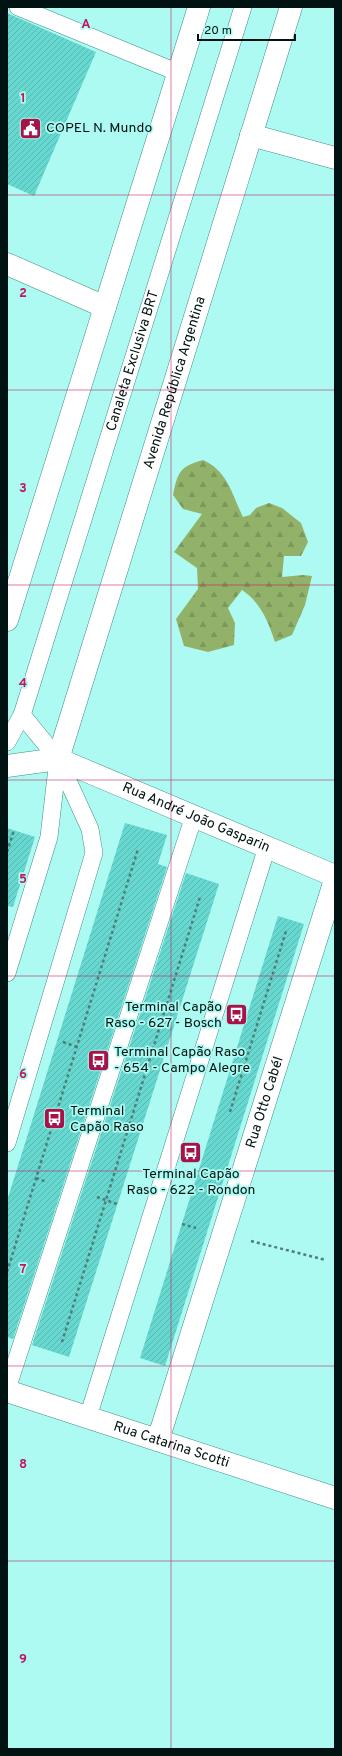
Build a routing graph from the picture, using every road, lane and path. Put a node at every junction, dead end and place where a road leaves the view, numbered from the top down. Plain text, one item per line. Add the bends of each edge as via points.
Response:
1 (18, 7) edge
2 (199, 7) edge
3 (243, 7) edge
4 (291, 7) edge
5 (179, 72) junction
6 (252, 135) junction
7 (335, 158) edge
8 (7, 264) edge
9 (105, 307) junction
10 (7, 620) edge
11 (22, 715) junction
12 (7, 742) edge
13 (58, 759) junction
14 (7, 766) edge
15 (194, 816) junction
16 (14, 830) dead end
17 (267, 847) junction
18 (138, 849) dead end
19 (7, 852) edge
20 (335, 876) edge
21 (335, 880) edge
22 (200, 897) dead end
23 (7, 973) edge
24 (7, 1143) edge
25 (95, 1196) dead end
26 (106, 1200) junction
27 (117, 1204) dead end
28 (182, 1224) dead end
29 (194, 1227) dead end
30 (251, 1241) dead end
31 (326, 1260) dead end
32 (7, 1272) edge
33 (62, 1342) dead end
34 (7, 1390) edge
35 (88, 1417) junction
36 (158, 1440) junction
37 (335, 1498) edge

1 - 5 lane
2 - 5 street
3 - 11 lane, Canaleta Exclusiva BRT
4 - 6 street, Avenida República Argentina
5 - 9 street
6 - 7 street
6 - 13 street, Avenida República Argentina
8 - 9 street
9 - 10 street
11 - 12 lane, Canaleta Exclusiva BRT
11 - 13 lane
13 - 14 street
13 - 15 street, Rua André João Gasparin
13 - 23 lane via 49,837
13 - 24 lane via 90,829 94,853
15 - 17 street, Rua André João Gasparin
15 - 34 lane
16 - 19 path
17 - 20 street, Rua André João Gasparin
17 - 35 lane
18 - 32 path
21 - 36 street, Rua Otto Cabél
22 - 26 path
25 - 26 path
26 - 27 path
26 - 33 path
28 - 29 path
30 - 31 path
34 - 35 street, Rua Catarina Scotti
35 - 36 street, Rua Catarina Scotti
36 - 37 street, Rua Catarina Scotti

